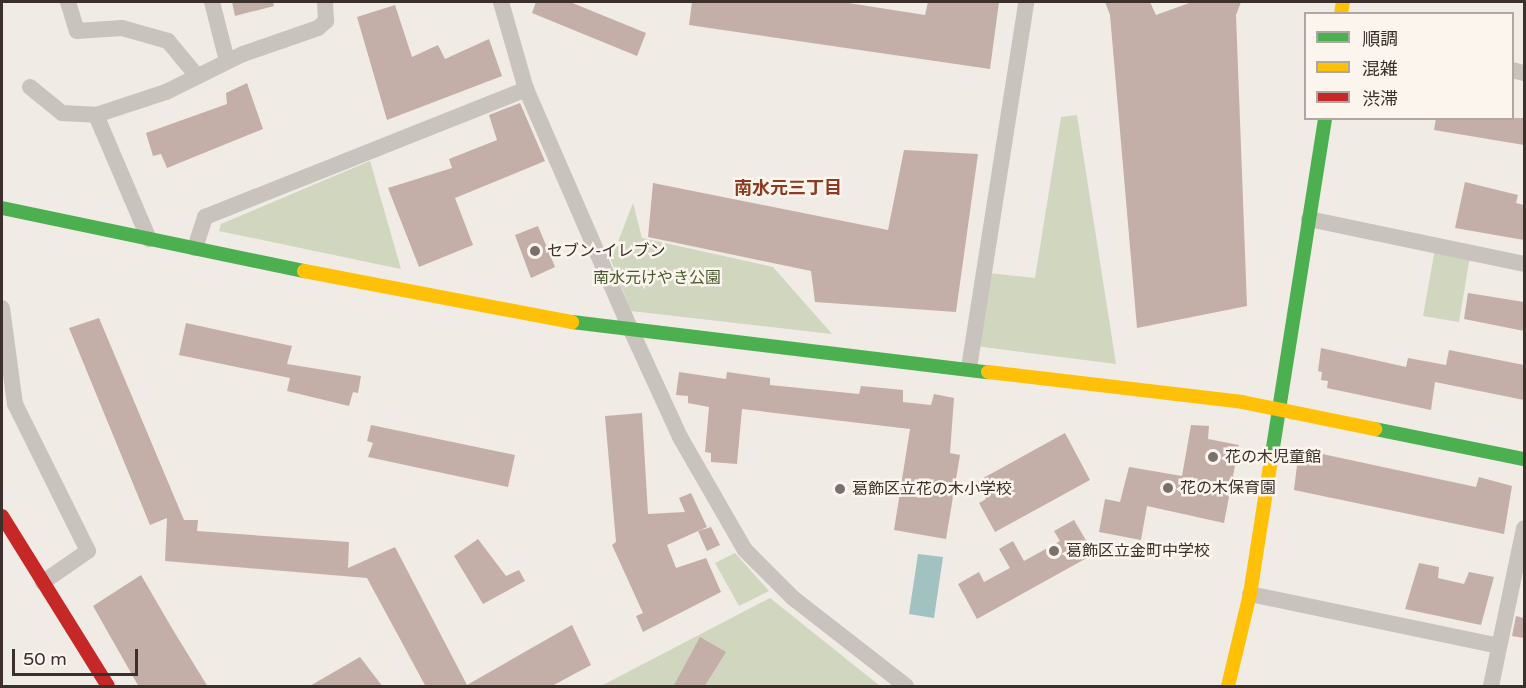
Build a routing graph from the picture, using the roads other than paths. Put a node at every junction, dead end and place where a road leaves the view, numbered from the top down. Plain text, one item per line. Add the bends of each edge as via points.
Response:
1 (68, 2) edge
2 (212, 2) edge
3 (325, 2) edge
4 (501, 2) edge
5 (1026, 2) edge
6 (228, 61) junction
7 (197, 76) junction
8 (30, 87) dead end
9 (526, 89) junction
10 (96, 115) junction
11 (1325, 120) edge
12 (2, 207) edge
13 (1309, 219) junction
14 (149, 238) junction
15 (195, 248) junction
16 (1524, 264) edge
17 (2, 308) edge
18 (631, 330) junction
19 (969, 368) junction
20 (1281, 408) junction
21 (1524, 459) edge
22 (2, 516) edge
23 (1524, 528) edge
24 (43, 582) junction
25 (1250, 594) junction
26 (1499, 646) junction
27 (108, 687) edge
28 (906, 687) edge
29 (1228, 687) edge
30 (1491, 687) edge

1 - 7 street via 77,31 122,28 168,41
2 - 6 street
3 - 6 street via 326,21 318,28
4 - 9 street
5 - 19 street
6 - 7 street
7 - 10 street via 166,92
8 - 10 street via 62,113
9 - 15 street via 205,217
9 - 18 street
10 - 14 street
11 - 13 street
12 - 14 street
13 - 16 street
13 - 20 street
14 - 15 street
15 - 18 street via 490,309
17 - 24 street via 15,404 88,551
18 - 19 street
18 - 28 street via 680,437 745,550 793,598
19 - 20 street
20 - 21 street
20 - 25 street
22 - 24 street
23 - 26 street
24 - 27 street
25 - 26 street
25 - 29 street
26 - 30 street

